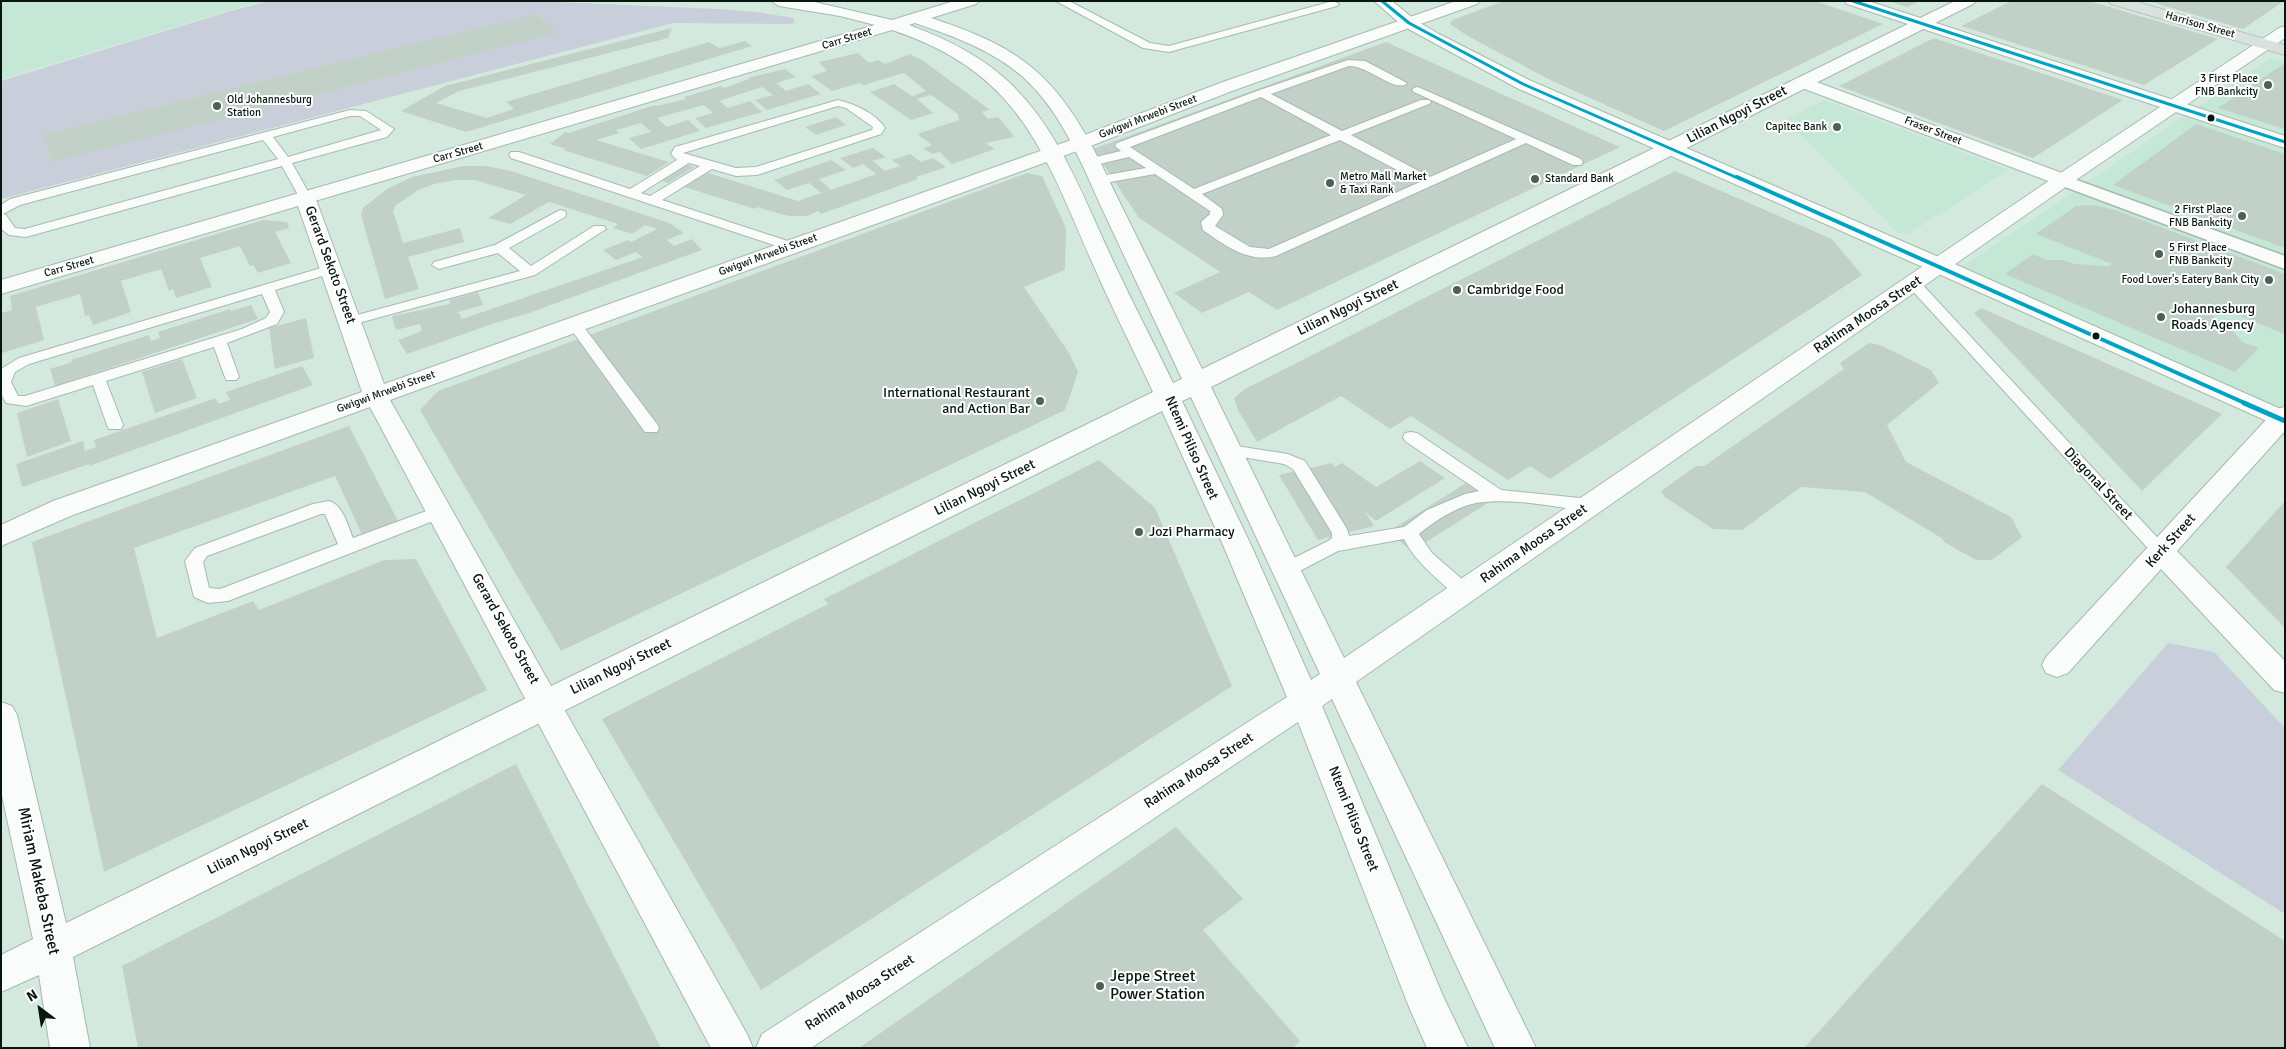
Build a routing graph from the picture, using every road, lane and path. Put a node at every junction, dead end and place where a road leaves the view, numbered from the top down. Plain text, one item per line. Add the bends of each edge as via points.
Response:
1 (780, 1) edge
2 (848, 1) edge
3 (971, 1) edge
4 (1060, 1) edge
5 (1382, 1) edge
6 (1472, 1) edge
7 (1852, 1) edge
8 (1968, 1) edge
9 (2116, 1) edge
10 (1334, 4) dead end
11 (915, 18) junction
12 (1410, 23) junction
13 (893, 24) junction
14 (1922, 24) junction
15 (2285, 31) edge
16 (2265, 44) junction
17 (880, 45) dead end
18 (903, 46) dead end
19 (2285, 50) edge
20 (784, 58) junction
21 (979, 68) junction
22 (1803, 82) junction
23 (1401, 83) dead end
24 (1226, 87) junction
25 (1418, 90) dead end
26 (1261, 93) junction
27 (1246, 99) junction
28 (1425, 102) dead end
29 (2173, 106) junction
30 (1341, 135) junction
31 (265, 136) junction
32 (1526, 139) junction
33 (2285, 142) edge
34 (1669, 149) junction
35 (1053, 153) junction
36 (1129, 154) junction
37 (515, 155) dead end
38 (688, 159) junction
39 (285, 161) junction
40 (1090, 162) junction
41 (1577, 162) dead end
42 (710, 165) junction
43 (1156, 170) junction
44 (2063, 180) junction
45 (1430, 182) junction
46 (632, 193) junction
47 (1192, 194) junction
48 (305, 197) junction
49 (652, 200) junction
50 (1, 211) edge
51 (560, 214) dead end
52 (1, 218) edge
53 (599, 229) dead end
54 (792, 247) junction
55 (500, 248) junction
56 (2285, 263) edge
57 (439, 265) dead end
58 (1940, 266) junction
59 (332, 270) junction
60 (530, 272) junction
61 (1914, 284) junction
62 (1, 287) edge
63 (267, 288) junction
64 (351, 321) junction
65 (575, 324) junction
66 (218, 341) junction
67 (231, 377) dead end
68 (98, 379) junction
69 (1198, 382) junction
70 (376, 396) junction
71 (1169, 398) junction
72 (2284, 418) edge
73 (115, 425) dead end
74 (651, 428) dead end
75 (1411, 437) dead end
76 (1230, 450) junction
77 (1497, 496) junction
78 (1590, 505) junction
79 (63, 508) junction
80 (440, 512) junction
81 (1, 523) edge
82 (1409, 532) junction
83 (1, 536) edge
84 (1334, 545) junction
85 (348, 547) junction
86 (2161, 552) junction
87 (1286, 570) junction
88 (1464, 592) junction
89 (2057, 665) dead end
90 (1338, 679) junction
91 (2285, 681) edge
92 (1305, 701) junction
93 (546, 704) junction
94 (1, 715) edge
95 (54, 948) junction
96 (1, 974) edge
97 (70, 1048) edge
98 (733, 1048) edge
99 (776, 1048) edge
100 (1448, 1048) edge
101 (1516, 1048) edge

1 - 13 street, Ntemi Piliso Street via 828,8
1 - 20 street via 823,15 831,27 822,40
2 - 11 street
3 - 11 street, Carr Street
4 - 10 lane via 1147,46 1169,49
5 - 12 street
6 - 12 street, Gwigwi Mrwebi Street
7 - 14 street
8 - 14 street, Lilian Ngoyi Street
9 - 16 main road, Harrison Street
11 - 13 street, Carr Street
11 - 40 street via 969,36 994,48 1024,69 1043,87
12 - 24 street, Gwigwi Mrwebi Street
12 - 34 street via 1506,76
13 - 20 street, Carr Street
13 - 21 street, Ntemi Piliso Street via 926,37
14 - 22 street, Lilian Ngoyi Street
14 - 29 street
15 - 16 street, Rahima Moosa Street
16 - 19 main road, Harrison Street
16 - 29 street, Rahima Moosa Street
17 - 20 street via 853,46
18 - 21 street via 933,52
20 - 48 street, Carr Street
21 - 35 street, Ntemi Piliso Street via 1008,91
22 - 34 street, Lilian Ngoyi Street
22 - 44 street, Fraser Street
23 - 26 lane via 1355,62
24 - 27 lane
24 - 40 street, Gwigwi Mrwebi Street
25 - 32 lane
26 - 27 lane
26 - 30 lane
27 - 36 lane via 1121,146
28 - 30 lane
29 - 33 street
29 - 44 street, Rahima Moosa Street
30 - 45 lane
30 - 47 lane
31 - 39 lane
31 - 39 lane via 350,113 362,113 388,129 383,134
31 - 50 lane via 15,202
32 - 41 lane
32 - 45 lane
34 - 58 street
34 - 69 street, Lilian Ngoyi Street
35 - 40 street, Gwigwi Mrwebi Street
35 - 54 street, Gwigwi Mrwebi Street
35 - 71 street, Ntemi Piliso Street via 1094,247
36 - 40 lane
36 - 43 lane
37 - 46 lane
38 - 42 lane
38 - 42 lane via 677,154 679,150 838,103 850,106 879,128 877,132 757,171 736,172
38 - 46 lane
39 - 48 lane
39 - 52 lane via 26,233 8,232
40 - 43 lane
40 - 69 street
42 - 49 lane
43 - 47 lane
44 - 56 street
44 - 58 street, Rahima Moosa Street
45 - 47 lane via 1271,252 1259,254 1239,249 1208,227 1208,222 1217,215 1216,209
46 - 49 lane
48 - 59 street, Gerard Sekoto Street
48 - 62 street, Carr Street
49 - 54 lane
51 - 55 lane
53 - 60 lane
54 - 65 street, Gwigwi Mrwebi Street
55 - 57 lane
55 - 60 lane
58 - 61 street, Rahima Moosa Street
58 - 72 street
59 - 63 lane
59 - 64 street, Gerard Sekoto Street
60 - 64 lane
61 - 78 street, Rahima Moosa Street
61 - 86 lane, Diagonal Street
63 - 66 lane via 277,312 272,321
63 - 68 lane via 24,361 10,369 3,382 12,400 26,401
64 - 70 street, Gerard Sekoto Street
65 - 70 street, Gwigwi Mrwebi Street
65 - 74 lane
66 - 67 lane
66 - 68 lane
68 - 73 lane
69 - 71 street, Lilian Ngoyi Street
69 - 76 street
70 - 79 street, Gwigwi Mrwebi Street
70 - 80 street, Gerard Sekoto Street
71 - 92 street, Ntemi Piliso Street
71 - 93 street, Lilian Ngoyi Street
72 - 86 street, Kerk Street
75 - 77 lane
76 - 84 lane via 1288,459 1300,465 1341,533 1340,541
76 - 87 street
77 - 78 lane
77 - 82 lane via 1472,498 1454,505 1433,514
78 - 88 street, Rahima Moosa Street
79 - 81 street, Gwigwi Mrwebi Street
79 - 83 street, Gwigwi Mrwebi Street
80 - 85 lane
80 - 93 street, Gerard Sekoto Street
82 - 84 lane
82 - 88 lane via 1423,554
84 - 87 lane
85 - 85 lane via 329,507 209,548 194,561 201,592 208,596 221,596
86 - 89 street, Kerk Street
86 - 91 street, Diagonal Street
87 - 90 street
88 - 90 street, Rahima Moosa Street
90 - 92 street, Rahima Moosa Street
90 - 101 street
92 - 99 street, Rahima Moosa Street
92 - 100 street, Ntemi Piliso Street via 1428,1007
93 - 95 street, Lilian Ngoyi Street
93 - 98 street, Gerard Sekoto Street
94 - 95 street, Miriam Makeba Street
95 - 96 street, Lilian Ngoyi Street
95 - 97 street, Miriam Makeba Street

